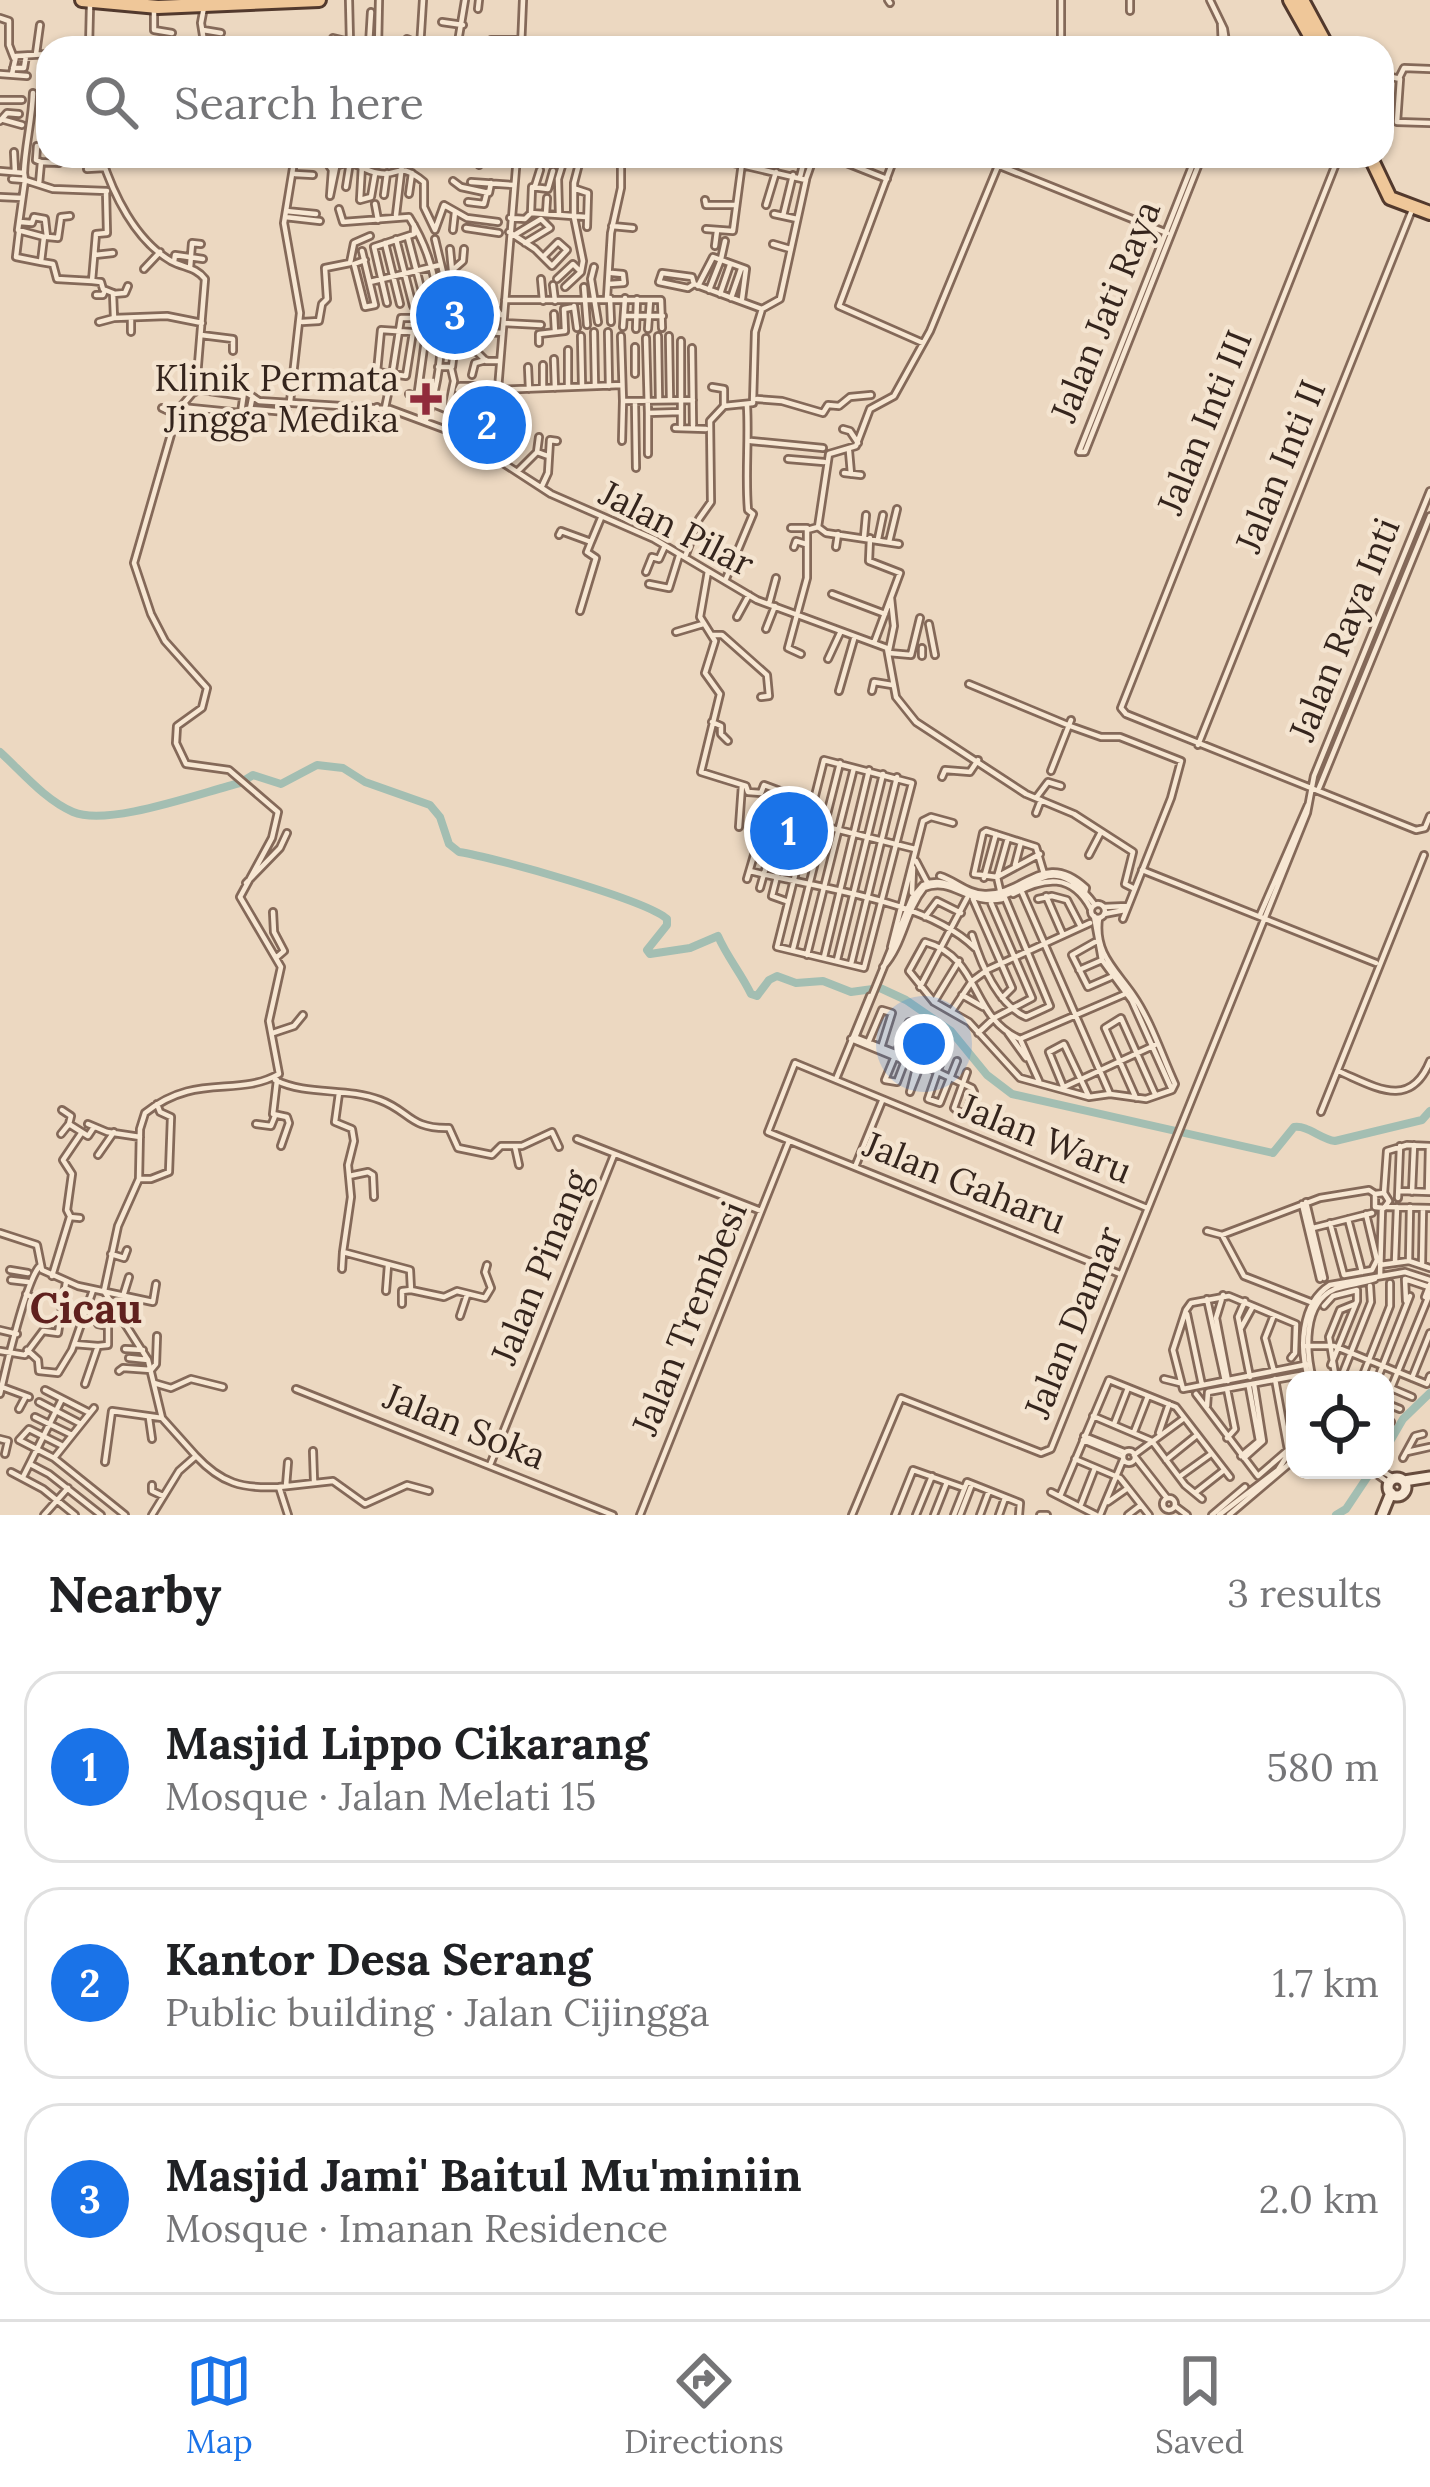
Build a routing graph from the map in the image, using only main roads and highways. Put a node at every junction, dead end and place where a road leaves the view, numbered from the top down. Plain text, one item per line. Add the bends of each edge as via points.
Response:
1 (312, 0) edge
2 (1290, 0) edge
3 (1302, 0) edge
4 (88, 1) edge
5 (279, 1) edge
6 (207, 3) edge
7 (239, 3) edge
8 (154, 4) edge
9 (1310, 36) edge
10 (1322, 36) edge
11 (1378, 168) edge
12 (1430, 209) edge

1 - 5 main road
1 - 7 main road
2 - 9 main road
3 - 10 main road
4 - 8 main road
5 - 7 main road
6 - 7 main road
6 - 8 main road
11 - 12 main road via 1386,194

